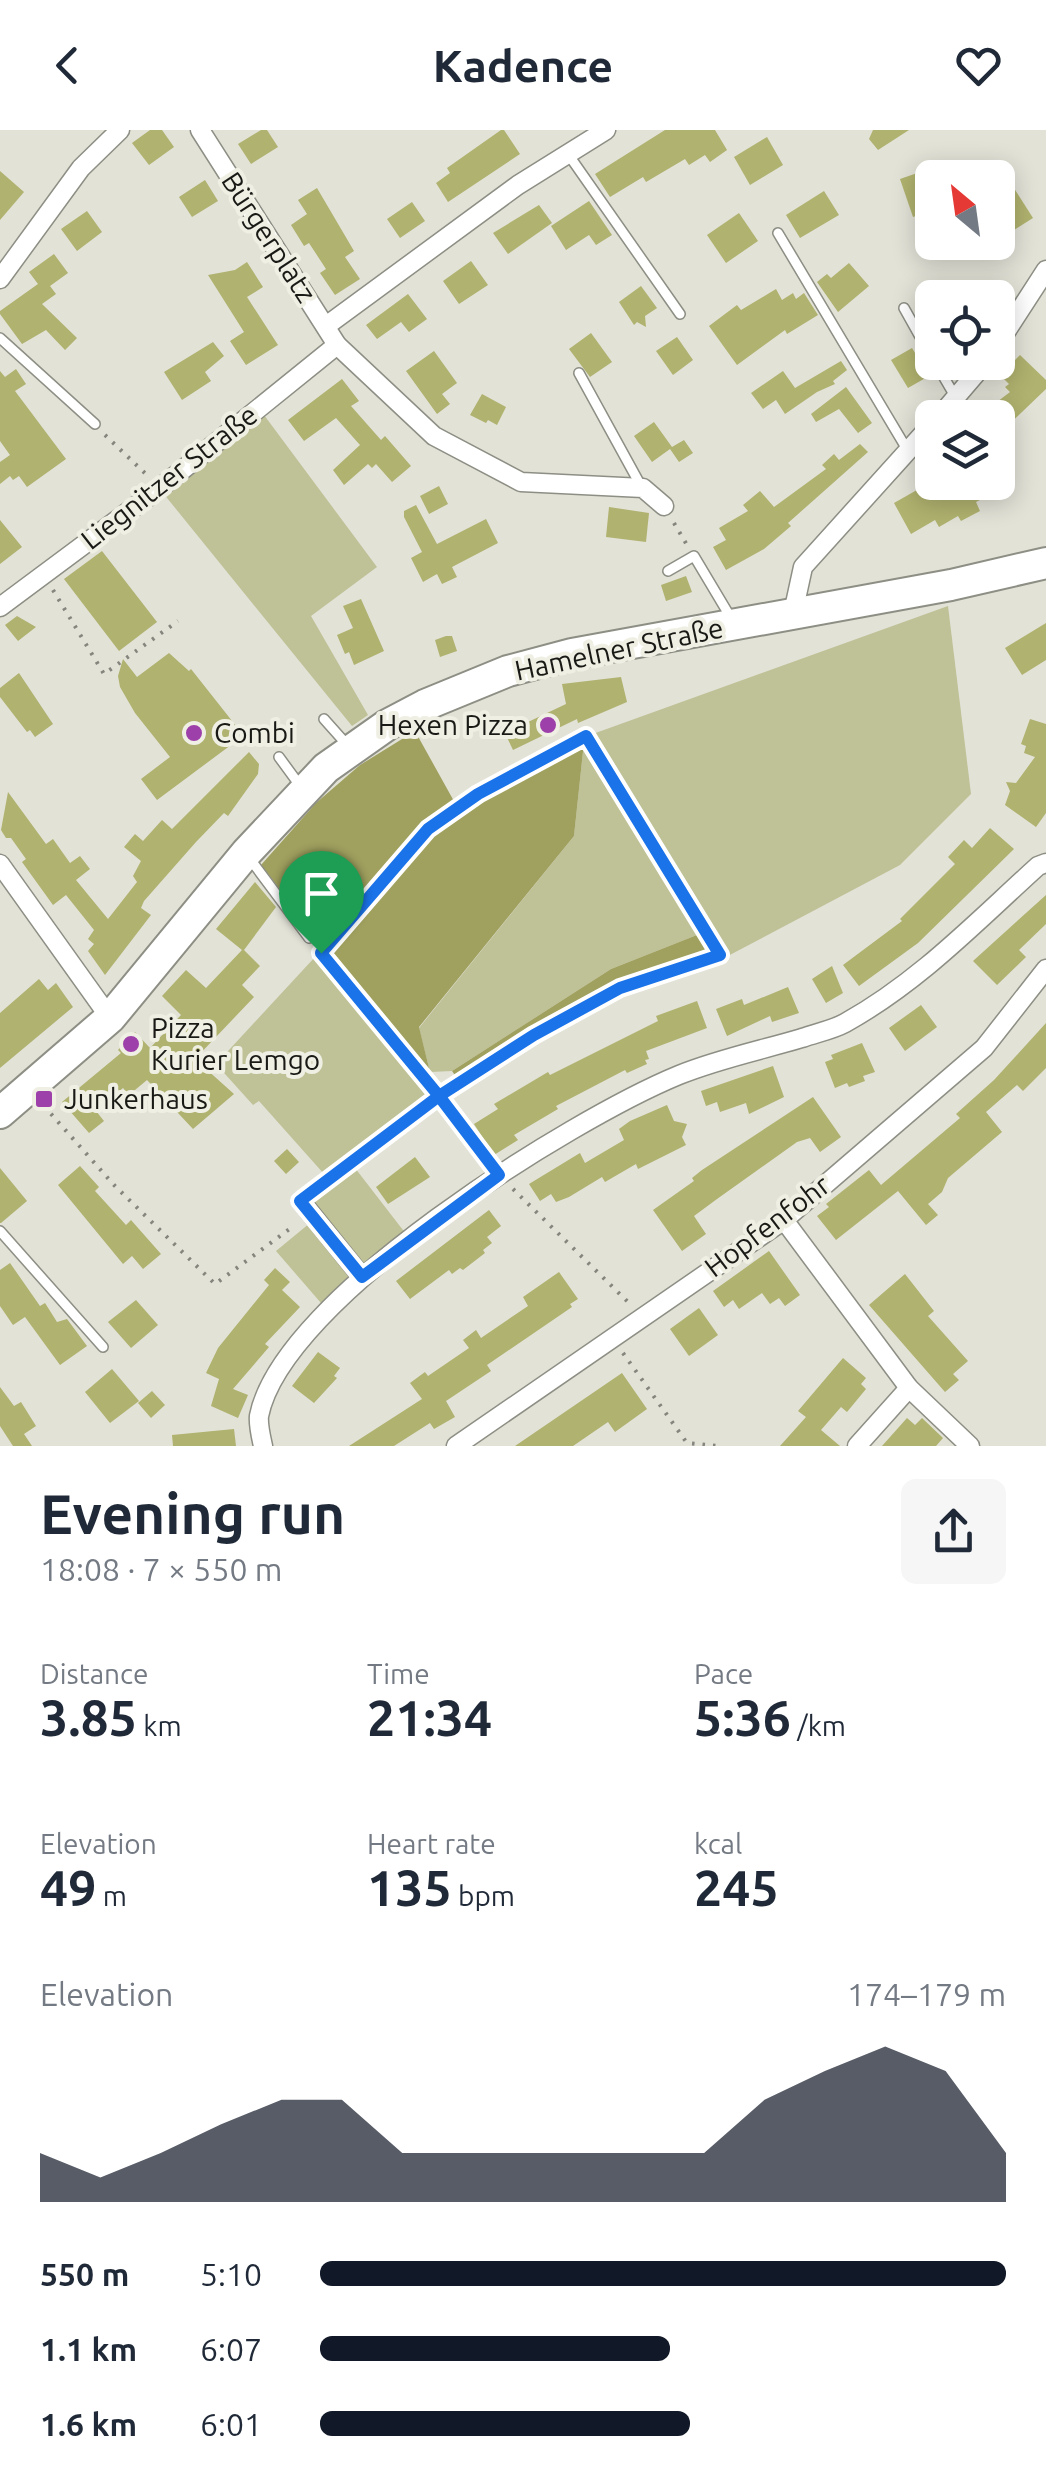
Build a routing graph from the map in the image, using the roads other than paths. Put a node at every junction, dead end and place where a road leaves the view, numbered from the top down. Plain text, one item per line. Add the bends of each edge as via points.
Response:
1 (120, 130) edge
2 (200, 130) edge
3 (606, 130) edge
4 (568, 154) junction
5 (778, 233) dead end
6 (1046, 270) edge
7 (0, 279) edge
8 (904, 308) dead end
9 (680, 314) dead end
10 (1015, 318) edge
11 (326, 326) junction
12 (915, 327) edge
13 (0, 338) edge
14 (337, 345) junction
15 (579, 373) dead end
16 (946, 380) edge
17 (971, 380) edge
18 (956, 398) joint
19 (94, 424) road end
20 (915, 443) edge
21 (908, 451) junction
22 (643, 488) junction
23 (664, 506) road end
24 (1046, 563) edge
25 (668, 571) dead end
26 (0, 607) edge
27 (793, 613) junction
28 (736, 625) junction
29 (324, 719) dead end
30 (351, 749) junction
31 (279, 757) dead end
32 (303, 791) junction
33 (246, 853) junction
34 (1046, 863) edge
35 (0, 864) edge
36 (309, 938) dead end
37 (1046, 970) edge
38 (110, 1018) junction
39 (0, 1113) edge
40 (305, 1207) road end
41 (784, 1220) junction
42 (0, 1230) edge
43 (362, 1277) junction
44 (104, 1347) dead end
45 (909, 1388) junction
46 (262, 1446) edge
47 (456, 1446) edge
48 (857, 1446) edge
49 (970, 1446) edge

1 - 7 street via 81,168
2 - 11 street, Bürgerplatz
3 - 4 street
4 - 9 lane
4 - 11 street
5 - 21 lane
6 - 10 street
8 - 12 lane
11 - 14 street, Bürgerplatz
13 - 19 lane
14 - 22 street, Bürgerplatz via 434,436 501,473 544,486
14 - 26 street, Liegnitzer Straße
15 - 22 lane
16 - 18 lane
17 - 18 street
20 - 21 street
21 - 27 street via 803,567
22 - 23 street
24 - 27 main road, Hamelner Straße
25 - 28 lane via 694,556
27 - 28 main road, Hamelner Straße
28 - 30 main road, Hamelner Straße via 508,671 424,706
29 - 30 lane
30 - 32 main road, Hamelner Straße
31 - 32 lane
32 - 33 main road, Hamelner Straße
33 - 36 lane
33 - 38 main road, Hamelner Straße
34 - 43 street via 918,976 866,1011 618,1103 499,1175
35 - 38 street
37 - 41 street, Hopfenfohr via 984,1048
38 - 39 main road, Hamelner Straße
40 - 43 street
41 - 45 street
41 - 47 street, Hopfenfohr
42 - 44 lane
43 - 46 street via 301,1338 276,1377 259,1418
45 - 48 street
45 - 49 street

